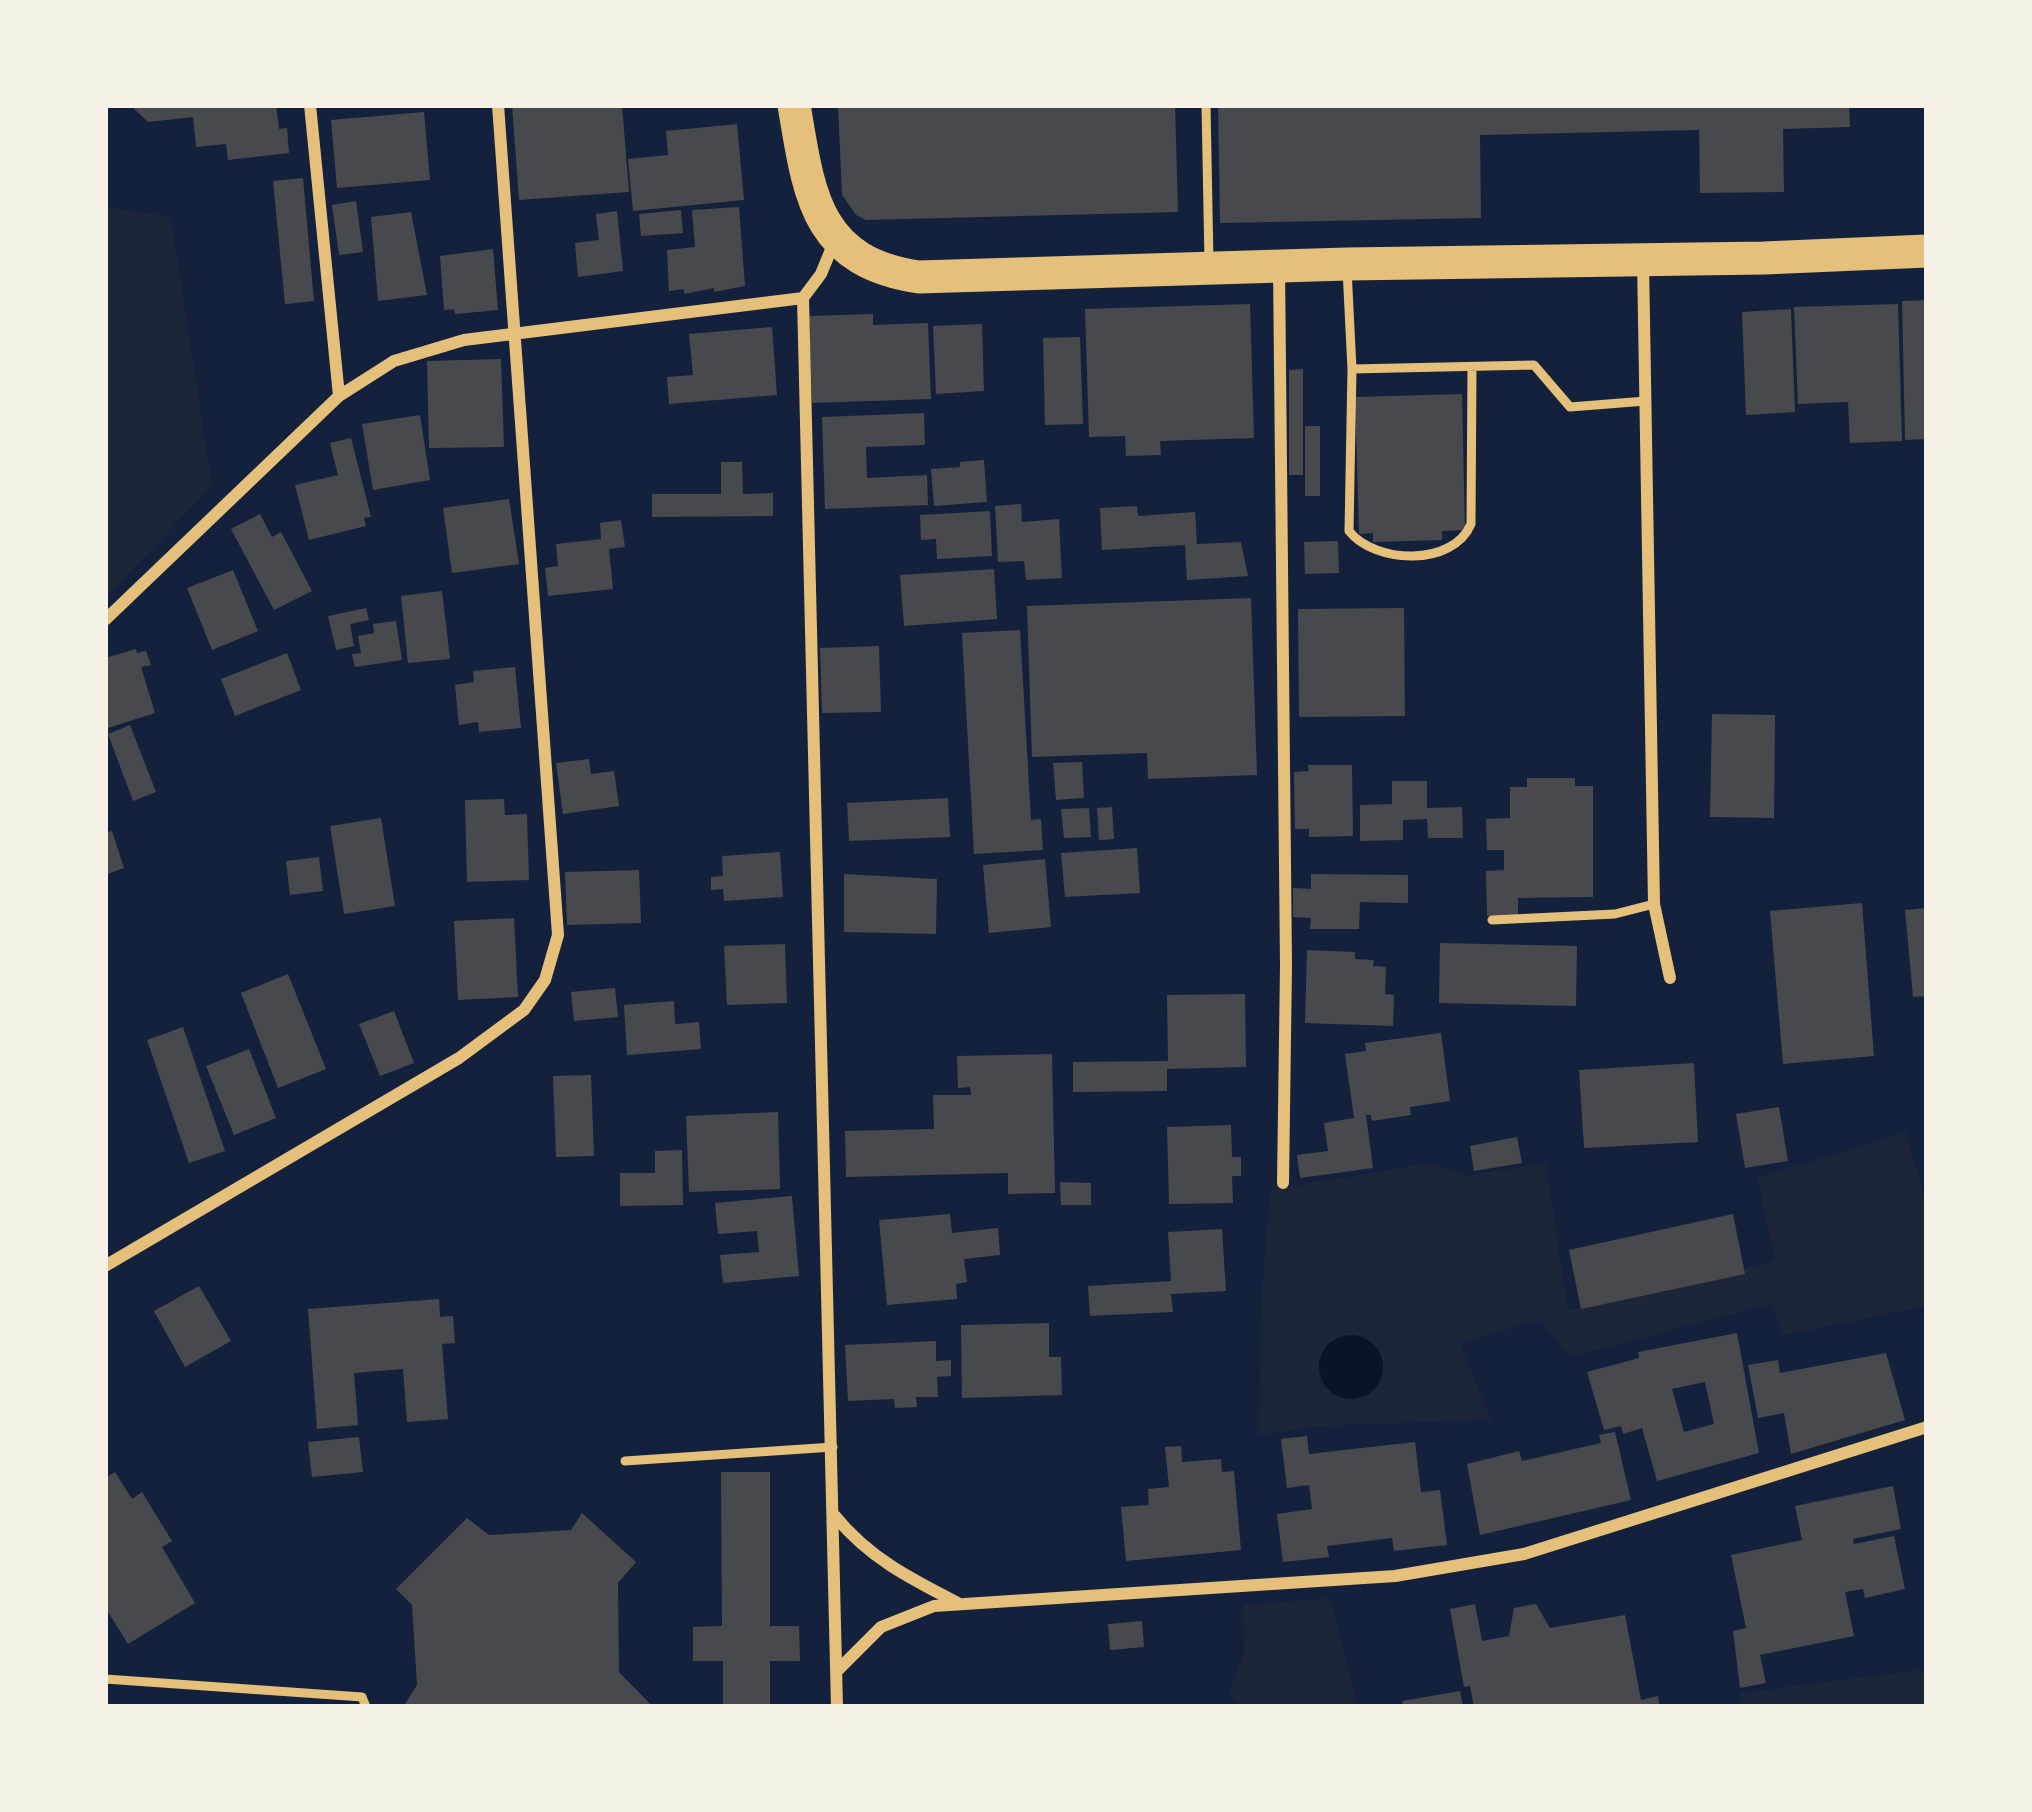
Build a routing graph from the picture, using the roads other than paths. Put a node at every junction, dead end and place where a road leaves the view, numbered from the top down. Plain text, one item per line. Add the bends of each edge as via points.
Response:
1 (310, 105) edge
2 (499, 105) edge
3 (794, 105) edge
4 (1206, 105) edge
5 (836, 239) junction
6 (1927, 251) edge
7 (1643, 260) junction
8 (1347, 264) junction
9 (1279, 266) junction
10 (1210, 269) junction
11 (803, 298) junction
12 (514, 336) junction
13 (1472, 367) junction
14 (1352, 369) junction
15 (339, 396) junction
16 (1646, 401) junction
17 (105, 620) edge
18 (1654, 904) junction
19 (1492, 920) dead end
20 (1670, 978) dead end
21 (1283, 1183) dead end
22 (105, 1266) edge
23 (1927, 1427) edge
24 (833, 1447) junction
25 (625, 1461) dead end
26 (835, 1516) junction
27 (959, 1604) junction
28 (837, 1671) junction
29 (105, 1678) edge
30 (366, 1707) edge
31 (837, 1707) edge

1 - 15 street
2 - 12 street
3 - 5 highway via 811,187
4 - 10 lane
5 - 10 highway via 876,269 919,277
5 - 11 street
6 - 7 highway
7 - 8 highway
7 - 16 street
8 - 9 highway
8 - 14 lane
9 - 10 highway
9 - 21 street
11 - 12 street
11 - 24 street
12 - 15 street via 426,349
12 - 22 street via 557,935 544,980 524,1010 459,1058
13 - 14 lane
13 - 14 lane via 1465,539 1446,551 1395,556 1360,544 1349,531
13 - 16 lane via 1534,365 1570,407
15 - 17 street
16 - 18 street
18 - 19 lane via 1615,914
18 - 20 street
23 - 27 street via 1524,1554 1395,1576
24 - 25 lane
24 - 26 street
26 - 27 street via 880,1561
26 - 28 street
27 - 28 street via 881,1627
28 - 31 street
29 - 30 lane via 362,1697

